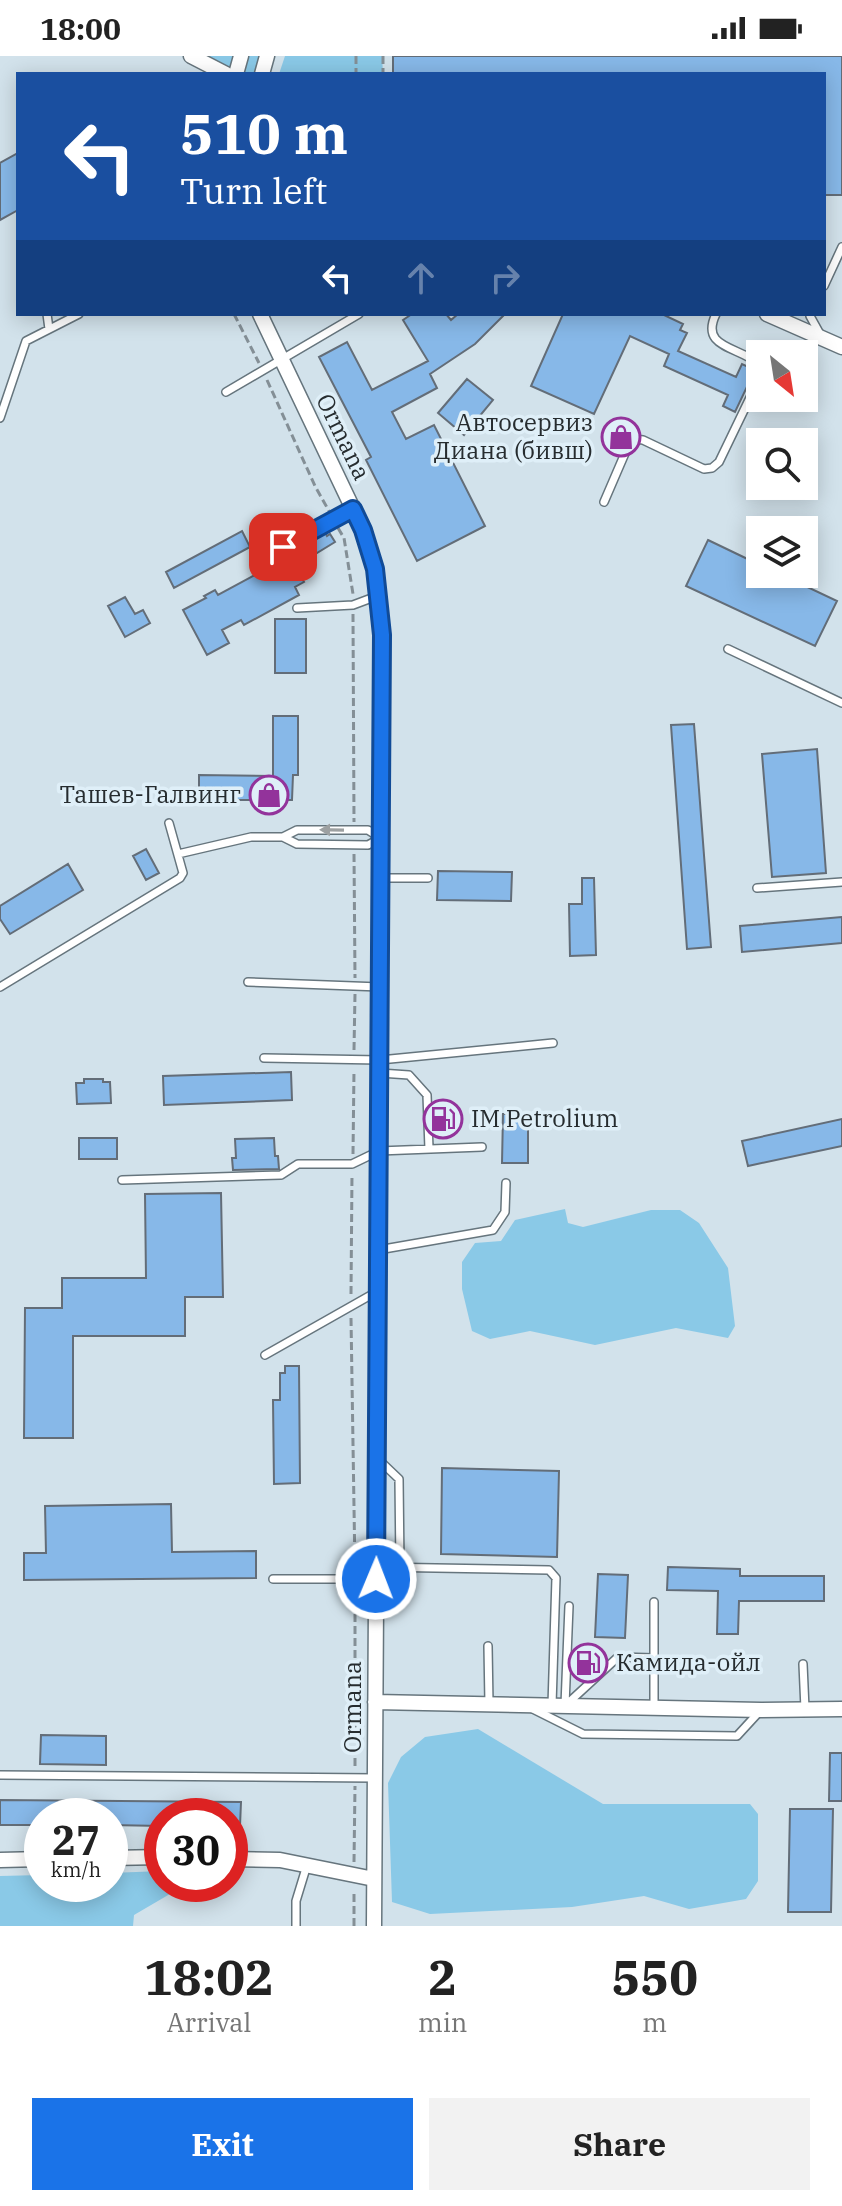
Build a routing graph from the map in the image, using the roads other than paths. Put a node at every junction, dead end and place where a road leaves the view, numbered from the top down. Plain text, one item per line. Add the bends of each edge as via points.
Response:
1 (191, 56) edge
2 (222, 72) edge
3 (842, 247) edge
4 (826, 282) edge
5 (47, 316) edge
6 (75, 316) edge
7 (261, 316) edge
8 (356, 316) edge
9 (715, 316) edge
10 (771, 316) edge
11 (810, 316) edge
12 (49, 329) junction
13 (823, 339) junction
14 (842, 347) edge
15 (746, 355) edge
16 (281, 360) junction
17 (226, 392) dead end
18 (746, 406) edge
19 (0, 418) edge
20 (604, 502) dead end
21 (353, 509) junction
22 (283, 547) dead end
23 (378, 596) junction
24 (297, 608) dead end
25 (728, 649) dead end
26 (842, 703) edge
27 (169, 823) dead end
28 (283, 837) junction
29 (381, 838) junction
30 (178, 854) junction
31 (381, 878) junction
32 (428, 878) dead end
33 (842, 882) edge
34 (757, 888) dead end
35 (248, 982) dead end
36 (0, 987) edge
37 (380, 987) junction
38 (553, 1043) dead end
39 (264, 1058) dead end
40 (380, 1067) junction
41 (482, 1147) dead end
42 (429, 1149) junction
43 (379, 1151) junction
44 (122, 1180) dead end
45 (506, 1183) dead end
46 (378, 1250) junction
47 (378, 1291) junction
48 (265, 1355) dead end
49 (377, 1458) junction
50 (400, 1567) junction
51 (376, 1573) junction
52 (273, 1579) dead end
53 (654, 1602) dead end
54 (569, 1606) dead end
55 (488, 1646) dead end
56 (654, 1658) junction
57 (803, 1664) dead end
58 (375, 1702) junction
59 (489, 1704) junction
60 (524, 1705) junction
61 (559, 1705) junction
62 (654, 1707) junction
63 (805, 1709) junction
64 (842, 1709) edge
65 (761, 1710) junction
66 (0, 1775) edge
67 (375, 1778) junction
68 (24, 1859) edge
69 (248, 1859) edge
70 (0, 1860) edge
71 (307, 1865) junction
72 (374, 1879) junction
73 (296, 1926) edge
74 (374, 1926) edge

1 - 2 street
3 - 4 lane
5 - 12 lane
6 - 12 lane
7 - 16 street, Ormana
8 - 16 lane
9 - 15 lane via 710,325 716,341
10 - 13 street
11 - 13 lane
12 - 19 lane via 26,341
13 - 14 street
16 - 17 lane
16 - 21 street, Ormana
18 - 20 lane via 712,468 635,439
21 - 22 lane
21 - 23 street, Ormana via 370,550
23 - 24 lane via 353,605
23 - 29 street, Ormana
25 - 26 lane
27 - 30 lane
28 - 29 lane via 297,844 354,845
29 -> 28 lane via 368,830 297,830
28 - 30 lane via 251,837
29 - 31 street, Ormana
30 - 36 lane via 180,878
31 - 32 lane
31 - 37 street, Ormana
33 - 34 lane
35 - 37 lane
37 - 40 street, Ormana
38 - 40 lane
39 - 40 lane via 354,1059
40 - 42 lane via 409,1075 427,1095
40 - 43 street, Ormana
41 - 42 lane
42 - 43 lane
43 - 44 lane via 352,1164 298,1164 281,1175
43 - 46 street, Ormana
45 - 46 lane via 505,1212 493,1230
46 - 47 street, Ormana
47 - 48 lane
47 - 49 street, Ormana
49 - 50 lane via 399,1479
49 - 51 street, Ormana
50 - 51 lane
50 - 61 lane via 549,1570 556,1578
51 - 52 lane via 355,1579
51 - 58 street, Ormana
53 - 56 lane
54 - 61 lane
55 - 59 lane
56 - 61 lane via 618,1657
56 - 62 lane
57 - 63 lane
58 - 59 street
58 - 67 street, Ormana
59 - 60 street
60 - 61 street
60 - 65 lane via 583,1734 737,1736
61 - 62 street
62 - 65 street
63 - 64 street
63 - 65 street
66 - 67 lane
67 - 72 street, Ormana
68 - 70 street
69 - 71 street
71 - 72 street
71 - 73 lane via 296,1901
72 - 74 street, Ormana

